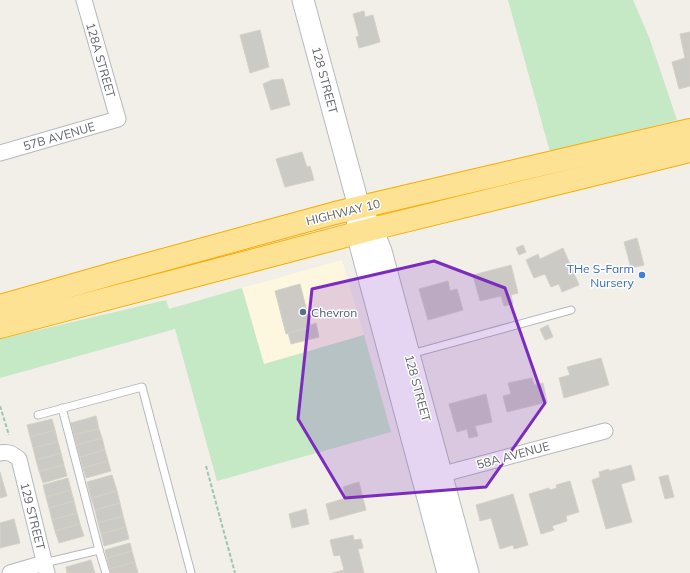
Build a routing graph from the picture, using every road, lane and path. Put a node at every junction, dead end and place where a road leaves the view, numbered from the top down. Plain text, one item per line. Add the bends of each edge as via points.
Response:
1 (84, 0) edge
2 (303, 0) edge
3 (118, 119) joint
4 (690, 130) edge
5 (690, 151) edge
6 (0, 153) edge
7 (359, 207) junction
8 (364, 231) junction
9 (0, 306) edge
10 (571, 310) dead end
11 (0, 327) edge
12 (408, 355) junction
13 (0, 406) edge
14 (62, 408) junction
15 (38, 415) dead end
16 (605, 431) dead end
17 (9, 435) dead end
18 (0, 453) edge
19 (206, 466) dead end
20 (432, 477) junction
21 (99, 550) junction
22 (46, 568) edge
23 (10, 573) edge
24 (106, 573) edge
25 (191, 573) edge
26 (235, 573) edge
27 (448, 573) edge
28 (468, 573) edge

1 - 3 street, 128A STREET
2 - 7 main road, 128 STREET
3 - 6 street, 57B AVENUE
4 - 7 highway, HIGHWAY 10
5 - 8 highway, HIGHWAY 10
7 - 8 main road, 128 STREET
7 - 9 highway, HIGHWAY 10
8 - 11 highway, HIGHWAY 10
8 - 12 main road, 128 STREET via 381,251
8 - 20 main road, 128 STREET
10 - 12 lane
12 - 20 main road, 128 STREET
13 - 17 path
14 - 15 lane
14 - 21 lane
14 - 25 lane via 142,387
16 - 20 street, 58A AVENUE
18 - 22 street, 129 STREET via 12,454 19,459
19 - 26 path
20 - 27 main road, 128 STREET
20 - 28 main road, 128 STREET
21 - 22 lane
21 - 24 lane
22 - 23 street

